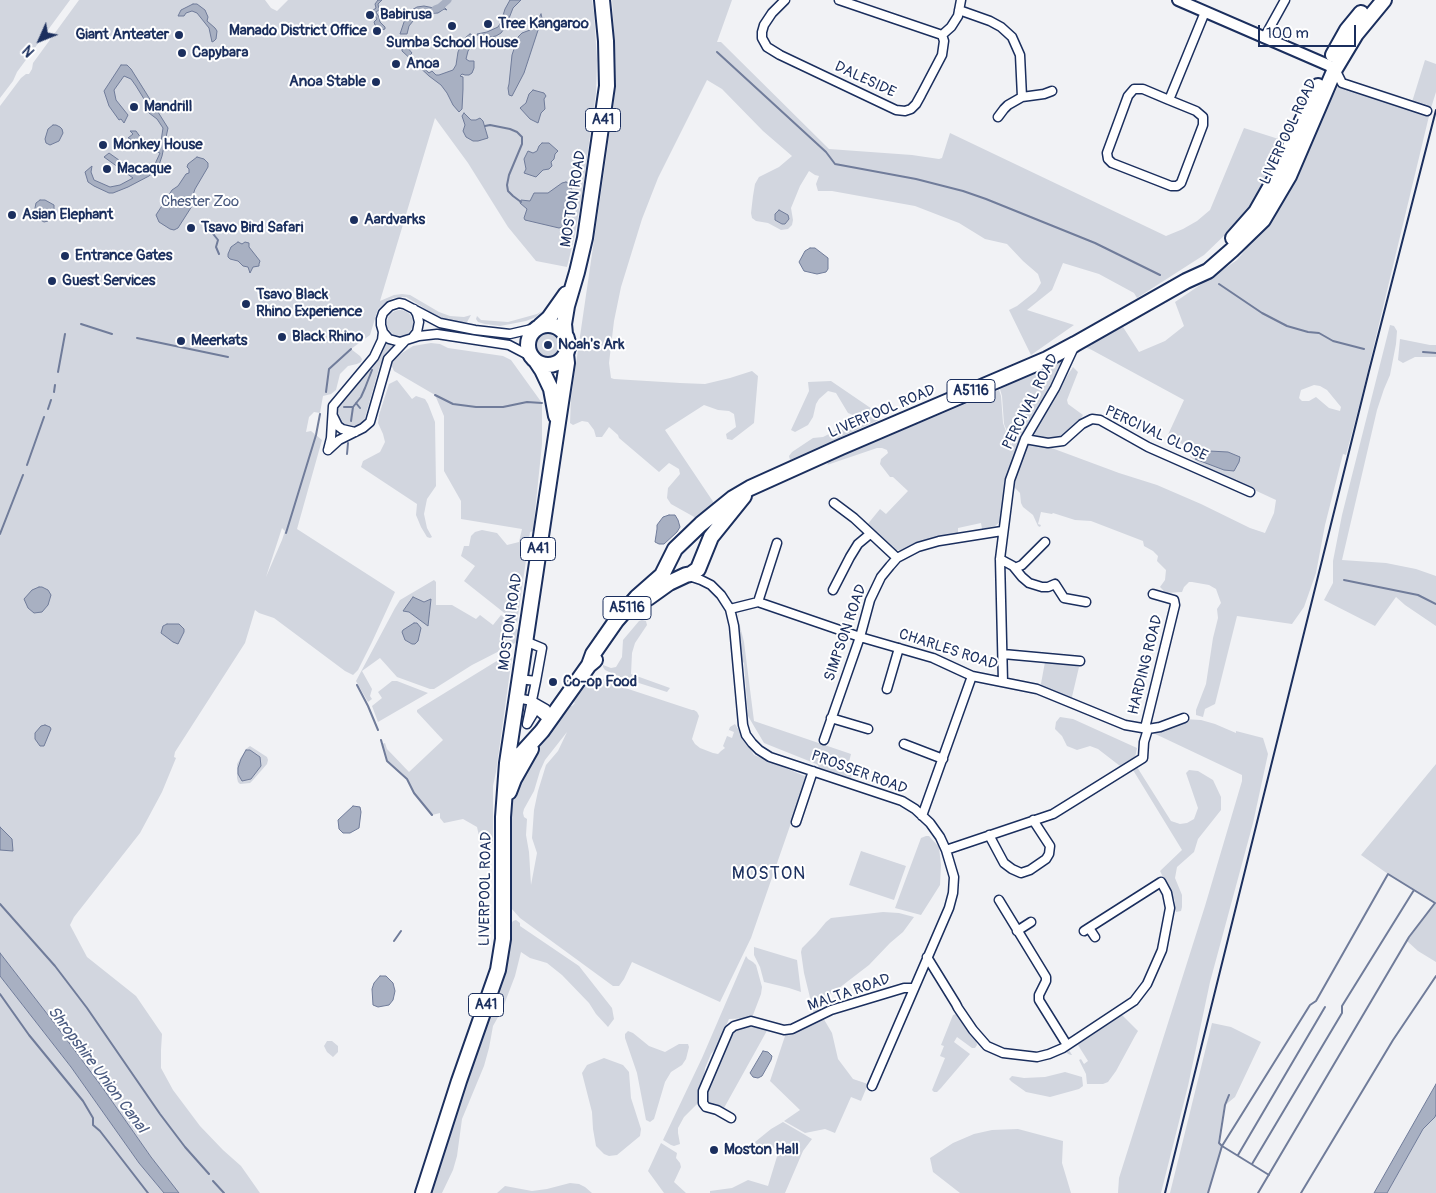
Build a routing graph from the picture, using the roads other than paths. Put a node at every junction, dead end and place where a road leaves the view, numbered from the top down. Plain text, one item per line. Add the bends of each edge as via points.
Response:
1 (602, 0) edge
2 (785, 0) edge
3 (838, 0) edge
4 (961, 0) edge
5 (1178, 0) edge
6 (1285, 0) edge
7 (1372, 0) edge
8 (1384, 0) edge
9 (959, 10) junction
10 (1205, 12) junction
11 (942, 35) junction
12 (1264, 38) junction
13 (1332, 67) junction
14 (1052, 91) dead end
15 (1022, 97) junction
16 (1169, 100) junction
17 (1428, 111) dead end
18 (998, 117) dead end
19 (574, 284) junction
20 (410, 306) junction
21 (538, 327) junction
22 (383, 332) junction
23 (565, 334) junction
24 (408, 340) junction
25 (1075, 344) junction
26 (566, 354) junction
27 (534, 359) junction
28 (331, 411) junction
29 (558, 426) junction
30 (355, 432) junction
31 (1025, 439) junction
32 (750, 488) junction
33 (1250, 492) dead end
34 (834, 503) dead end
35 (1002, 531) junction
36 (870, 534) junction
37 (1045, 542) dead end
38 (777, 543) dead end
39 (675, 552) junction
40 (897, 558) junction
41 (1000, 559) junction
42 (701, 560) junction
43 (1015, 568) junction
44 (686, 575) junction
45 (711, 585) junction
46 (833, 590) dead end
47 (1154, 594) dead end
48 (758, 602) junction
49 (1086, 602) dead end
50 (730, 609) junction
51 (860, 637) junction
52 (525, 641) junction
53 (899, 648) junction
54 (1002, 654) junction
55 (1080, 661) dead end
56 (589, 665) junction
57 (972, 676) junction
58 (519, 679) junction
59 (536, 681) junction
60 (1003, 682) junction
61 (887, 689) dead end
62 (517, 698) junction
63 (532, 701) junction
64 (831, 718) junction
65 (1184, 718) dead end
66 (546, 720) junction
67 (868, 729) dead end
68 (1146, 729) junction
69 (824, 740) dead end
70 (904, 744) dead end
71 (943, 759) junction
72 (507, 763) junction
73 (813, 771) junction
74 (504, 810) junction
75 (922, 816) junction
76 (1033, 820) junction
77 (796, 822) dead end
78 (989, 835) junction
79 (946, 850) junction
80 (999, 900) dead end
81 (1032, 922) dead end
82 (1017, 931) junction
83 (1094, 937) dead end
84 (927, 958) junction
85 (914, 988) junction
86 (1067, 1045) junction
87 (872, 1086) dead end
88 (731, 1118) dead end
89 (423, 1193) edge

1 - 19 highway, MOSTON ROAD / A41 via 607,86 585,238
2 - 11 street, DALESIDE via 764,25 762,38 767,48 896,110 911,109 921,96 942,55
3 - 11 street
4 - 9 street
5 - 10 street
6 - 12 street
7 - 13 highway, LIVERPOOL ROAD / A5116 via 1347,30
8 - 13 highway, LIVERPOOL ROAD / A5116
9 - 11 street via 951,27
9 - 15 street via 1001,26 1012,37 1020,54
10 - 12 street
10 - 16 street
12 - 13 street
13 - 17 street via 1342,83
13 - 25 highway, LIVERPOOL ROAD / A5116 via 1256,212 1229,243 1186,281
14 - 15 street
15 - 18 street via 1008,104
16 - 16 street via 1203,117 1203,125 1178,186 1112,163 1107,153 1128,96 1134,89 1143,89
19 - 21 highway, MOSTON ROAD / A41 via 549,318
19 - 23 highway, MOSTON ROAD / A41 via 564,324
20 - 21 street via 440,323 475,330 510,334
20 - 22 street via 399,303 387,308 381,318
20 - 24 street via 419,322 417,332
21 - 23 highway via 554,325
21 - 27 highway via 528,340 529,352
22 - 24 street via 392,340
22 - 28 street via 374,356
23 - 26 highway
24 - 27 street via 437,334 509,344
24 - 30 street via 388,359 370,422
25 - 31 street, PERCIVAL ROAD via 1055,388
25 - 32 highway, LIVERPOOL ROAD / A5116
26 - 27 highway via 554,364
26 - 29 highway, MOSTON ROAD / A41
27 - 29 highway, MOSTON ROAD / A41 via 551,389
28 - 30 street via 338,426
28 - 30 street via 328,450
29 - 52 highway, MOSTON ROAD / A41
31 - 33 street, PERCIVAL CLOSE via 1048,443 1063,441 1082,424 1092,419 1100,420 1148,446
31 - 35 street, PERCIVAL ROAD via 1010,480
32 - 39 highway, LIVERPOOL ROAD / A5116 via 712,514
32 - 42 highway, LIVERPOOL ROAD / A5116 via 711,537
34 - 36 street
35 - 40 street, SIMPSON ROAD via 939,541
35 - 41 street, PERCIVAL ROAD
36 - 40 street
36 - 46 street via 858,544
37 - 43 street via 1022,566
38 - 48 street
39 - 42 highway via 684,545 694,547
39 - 44 highway via 673,567
39 - 56 highway, LIVERPOOL ROAD / A5116 via 662,575 616,620
40 - 51 street, SIMPSON ROAD via 881,577 870,600
41 - 43 street
41 - 54 street, PERCIVAL ROAD
42 - 44 highway, A5116 via 698,569
42 - 45 street, PROSSER ROAD
43 - 49 street via 1029,583 1042,587 1055,584 1064,598
44 - 45 street, PROSSER ROAD
44 - 56 highway, LIVERPOOL ROAD / A5116 via 642,604 599,658
45 - 50 street, PROSSER ROAD
47 - 68 street, HARDING ROAD via 1174,600 1175,605
48 - 50 street
48 - 51 street, CHARLES ROAD
50 - 73 street, PROSSER ROAD via 746,735 770,757
51 - 53 street, CHARLES ROAD
51 - 64 street, SIMPSON ROAD
52 - 58 highway, MOSTON ROAD / A41
52 - 59 street via 542,648
53 - 57 street, CHARLES ROAD
53 - 61 street
54 - 55 street
54 - 60 street, PERCIVAL ROAD
56 - 66 highway, LIVERPOOL ROAD / A5116
57 - 60 street, CHARLES ROAD
57 - 71 street
58 - 59 street
58 - 62 highway, MOSTON ROAD / A41
59 - 63 street
60 - 68 street, CHARLES ROAD via 1037,689 1125,725
62 - 63 street
62 - 72 highway, MOSTON ROAD / A41
63 - 66 street
63 - 66 street via 527,724 536,709
64 - 67 street
64 - 69 street, SIMPSON ROAD
65 - 68 street, CHARLES ROAD
66 - 72 highway, LIVERPOOL ROAD / A5116 via 522,753
66 - 74 highway via 514,779
68 - 76 street via 1143,758 1053,814
70 - 71 street
71 - 75 street
72 - 74 highway, LIVERPOOL ROAD / A41
73 - 75 street, PROSSER ROAD via 902,801
73 - 77 street
74 - 89 highway, LIVERPOOL ROAD / A41 via 503,939 498,970
75 - 79 street, PROSSER ROAD via 940,837
76 - 78 street
76 - 78 street via 1050,846 1046,859 1030,870 1021,873 1004,863
78 - 79 street
79 - 84 street, PROSSER ROAD via 954,877 953,893
80 - 82 street
81 - 82 street
82 - 86 street via 1046,977 1039,1000
83 - 86 street via 1086,929 1161,882 1170,908 1162,950 1147,984 1134,1001
84 - 85 street, PROSSER ROAD
84 - 86 street via 958,1008 987,1046 1003,1053 1037,1057
85 - 87 street, PROSSER ROAD
85 - 88 street, MALTA ROAD via 904,988 831,1010 792,1029 784,1030 751,1021 734,1026 729,1030 703,1091 706,1107

